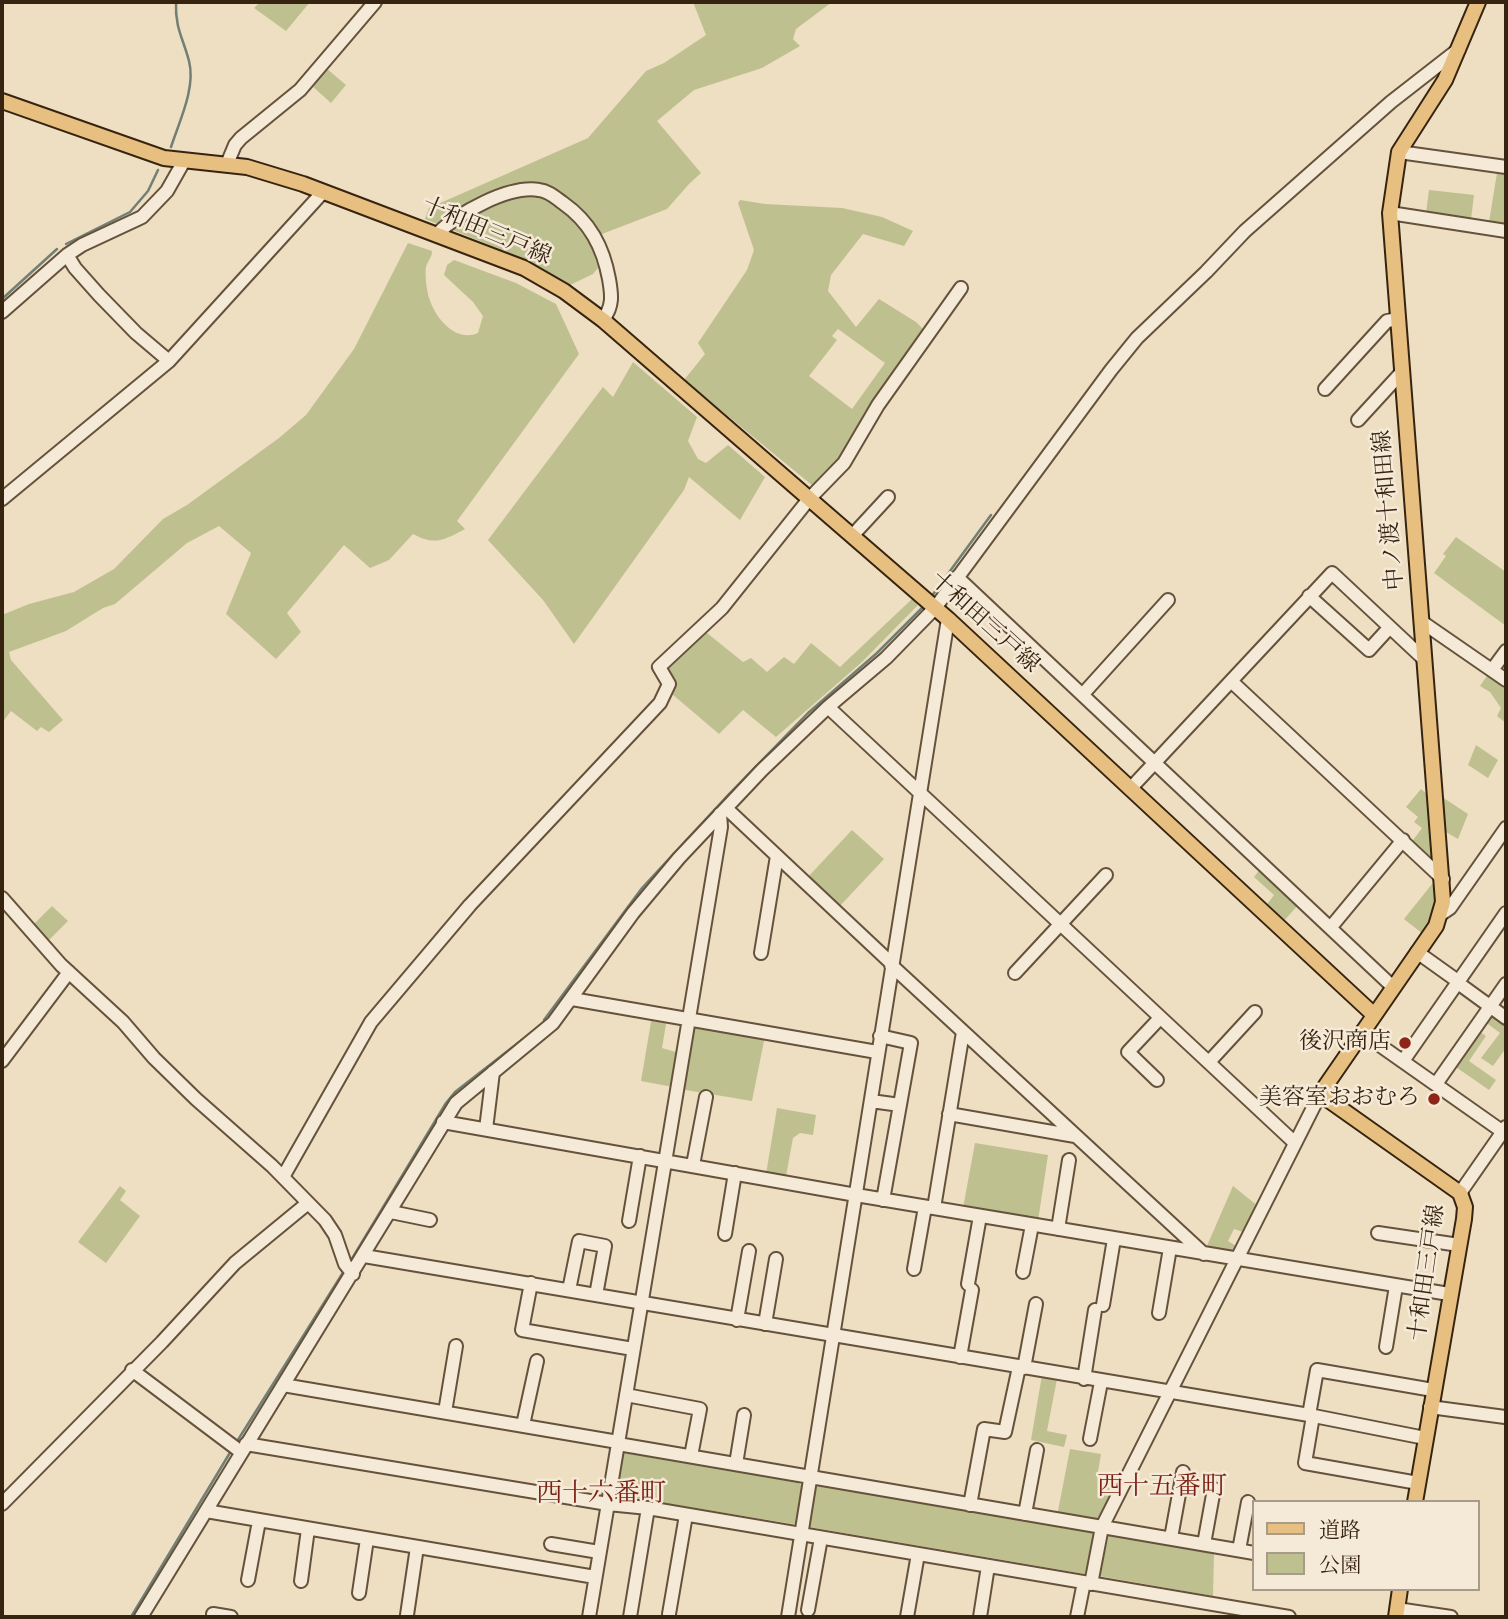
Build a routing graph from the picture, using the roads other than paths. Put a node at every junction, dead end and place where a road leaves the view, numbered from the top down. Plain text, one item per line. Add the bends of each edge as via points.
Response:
1 (375, 2) edge
2 (1478, 2) edge
3 (1459, 49) junction
4 (2, 101) edge
5 (1399, 152) junction
6 (184, 161) junction
7 (227, 164) junction
8 (1506, 167) edge
9 (323, 192) junction
10 (1390, 213) junction
11 (1506, 231) edge
12 (437, 234) junction
13 (67, 255) junction
14 (961, 288) dead end
15 (2, 312) edge
16 (1398, 319) junction
17 (603, 320) junction
18 (169, 361) junction
19 (1402, 372) junction
20 (1325, 389) dead end
21 (1358, 420) dead end
22 (888, 497) dead end
23 (2, 499) edge
24 (809, 499) junction
25 (852, 536) junction
26 (957, 577) junction
27 (1309, 596) junction
28 (1168, 600) dead end
29 (935, 608) junction
30 (948, 619) junction
31 (1422, 622) junction
32 (1389, 628) junction
33 (1506, 651) edge
34 (1425, 660) junction
35 (1492, 670) junction
36 (1506, 680) edge
37 (1231, 681) junction
38 (1083, 694) junction
39 (828, 707) junction
40 (1155, 762) junction
41 (1130, 789) junction
42 (918, 792) junction
43 (723, 811) junction
44 (1506, 828) edge
45 (1403, 840) junction
46 (777, 856) junction
47 (1106, 875) dead end
48 (1443, 879) junction
49 (2, 898) edge
50 (1506, 913) edge
51 (1441, 914) junction
52 (1062, 924) junction
53 (1331, 927) junction
54 (1417, 952) junction
55 (761, 953) dead end
56 (891, 964) junction
57 (69, 972) junction
58 (1015, 973) dead end
59 (1458, 983) junction
60 (1506, 984) edge
61 (1392, 987) junction
62 (572, 999) junction
63 (1490, 1007) junction
64 (1255, 1012) dead end
65 (1373, 1014) junction
66 (1160, 1018) junction
67 (1506, 1018) edge
68 (688, 1019) junction
69 (963, 1032) junction
70 (1361, 1032) junction
71 (880, 1036) junction
72 (877, 1052) junction
73 (2, 1061) edge
74 (1403, 1061) junction
75 (1209, 1062) junction
76 (493, 1072) junction
77 (1157, 1080) dead end
78 (1436, 1084) junction
79 (1320, 1094) junction
80 (706, 1097) dead end
81 (871, 1101) junction
82 (900, 1105) junction
83 (949, 1114) junction
84 (443, 1122) junction
85 (485, 1129) junction
86 (1505, 1131) edge
87 (1076, 1136) junction
88 (1295, 1143) junction
89 (640, 1156) junction
90 (665, 1160) junction
91 (1069, 1160) dead end
92 (693, 1165) junction
93 (735, 1173) junction
94 (284, 1177) junction
95 (1460, 1193) junction
96 (856, 1195) junction
97 (883, 1200) junction
98 (308, 1203) junction
99 (929, 1208) junction
100 (391, 1212) junction
101 (980, 1216) junction
102 (430, 1220) dead end
103 (629, 1221) dead end
104 (1032, 1225) junction
105 (1058, 1229) junction
106 (1378, 1233) dead end
107 (725, 1234) dead end
108 (1114, 1239) junction
109 (1459, 1245) junction
110 (1170, 1248) junction
111 (749, 1251) dead end
112 (1204, 1254) junction
113 (364, 1256) junction
114 (776, 1259) dead end
115 (1236, 1259) junction
116 (349, 1269) junction
117 (914, 1269) dead end
118 (1023, 1272) dead end
119 (531, 1283) junction
120 (1396, 1286) junction
121 (569, 1290) junction
122 (596, 1294) junction
123 (1450, 1294) junction
124 (641, 1302) junction
125 (1036, 1304) dead end
126 (1159, 1313) dead end
127 (737, 1320) junction
128 (765, 1324) junction
129 (834, 1336) junction
130 (456, 1346) dead end
131 (1386, 1347) dead end
132 (633, 1349) junction
133 (960, 1357) junction
134 (537, 1361) dead end
135 (1021, 1367) junction
136 (132, 1370) junction
137 (1084, 1379) junction
138 (1101, 1382) junction
139 (283, 1385) junction
140 (1433, 1391) junction
141 (1169, 1392) junction
142 (626, 1395) junction
143 (1430, 1407) junction
144 (446, 1412) junction
145 (744, 1415) dead end
146 (1311, 1416) junction
147 (1505, 1417) edge
148 (523, 1425) junction
149 (1425, 1438) junction
150 (1090, 1439) dead end
151 (618, 1443) junction
152 (239, 1448) junction
153 (1037, 1450) dead end
154 (691, 1456) junction
155 (736, 1464) junction
156 (1183, 1472) dead end
157 (811, 1479) junction
158 (1418, 1483) junction
159 (1214, 1489) dead end
160 (1415, 1500) edge
161 (1248, 1502) dead end
162 (2, 1504) edge
163 (607, 1504) junction
164 (970, 1506) junction
165 (648, 1508) junction
166 (206, 1511) junction
167 (1026, 1514) junction
168 (687, 1515) junction
169 (259, 1521) junction
170 (1102, 1527) junction
171 (308, 1529) junction
172 (802, 1535) junction
173 (821, 1538) junction
174 (1171, 1538) junction
175 (367, 1539) junction
176 (551, 1544) dead end
177 (1204, 1544) junction
178 (417, 1547) junction
179 (1239, 1550) junction
180 (599, 1552) junction
181 (1252, 1553) edge
182 (918, 1554) junction
183 (988, 1566) junction
184 (595, 1577) junction
185 (248, 1580) dead end
186 (301, 1581) dead end
187 (1087, 1583) junction
188 (1401, 1591) edge
189 (359, 1593) dead end
190 (808, 1611) dead end
191 (1396, 1613) edge
192 (668, 1614) dead end
193 (1246, 1614) edge
194 (407, 1615) dead end
195 (141, 1617) edge
196 (213, 1617) edge
197 (231, 1617) edge
198 (589, 1617) edge
199 (630, 1617) edge
200 (789, 1617) edge
201 (908, 1617) edge
202 (980, 1617) edge
203 (1077, 1617) edge
204 (1289, 1617) edge
205 (1451, 1617) edge

1 - 7 street via 300,90 241,138
2 - 3 main road, 中ノ渡十和田線
3 - 5 main road, 中ノ渡十和田線 via 1445,80
3 - 26 street via 1290,190 1137,338
4 - 6 main road, 十和田三戸線
5 - 8 street
5 - 10 main road, 中ノ渡十和田線
6 - 7 main road, 十和田三戸線
6 - 13 street via 167,191 142,217
7 - 9 main road, 十和田三戸線 via 272,173
9 - 12 main road, 十和田三戸線
9 - 18 street
10 - 11 street
10 - 16 main road, 中ノ渡十和田線
12 - 17 main road, 十和田三戸線 via 524,268
12 - 17 street via 486,202 530,190 549,193 573,210 602,250 612,296
13 - 15 street
13 - 18 street via 99,295
14 - 24 street via 878,405 844,463
16 - 19 main road, 中ノ渡十和田線
16 - 20 street via 1387,321
17 - 24 main road, 十和田三戸線
18 - 23 street
19 - 21 street
19 - 31 main road, 中ノ渡十和田線
22 - 25 street
24 - 25 main road, 十和田三戸線
24 - 94 street via 722,608 659,667 669,684 660,703 470,905 371,1022
25 - 29 main road, 十和田三戸線
26 - 29 street
26 - 38 street
27 - 32 street via 1369,650
27 - 32 street via 1332,573
27 - 37 street
28 - 38 street
29 - 30 main road, 十和田三戸線
29 - 39 street
30 - 41 main road, 十和田三戸線
30 - 42 street
31 - 34 main road, 中ノ渡十和田線
31 - 35 street
32 - 34 street
33 - 35 street
34 - 48 main road, 中ノ渡十和田線
35 - 36 street
37 - 40 street
37 - 45 street
38 - 40 street
39 - 42 street
39 - 43 street
40 - 41 street
40 - 53 street
41 - 65 main road, 十和田三戸線
42 - 52 street
42 - 56 street
43 - 46 street
43 - 62 street via 654,886
43 - 68 street
44 - 51 street via 1450,908
45 - 48 street
45 - 53 street
46 - 55 street
46 - 56 street
47 - 52 street
48 - 51 main road, 中ノ渡十和田線
49 - 57 street
50 - 59 street
51 - 54 main road, 中ノ渡十和田線
52 - 58 street
52 - 66 street
53 - 61 street
54 - 59 street
54 - 61 main road, 中ノ渡十和田線
56 - 69 street
56 - 71 street
57 - 73 street
57 - 94 street via 123,1021 196,1099
59 - 63 street
59 - 74 street
60 - 63 street
61 - 65 main road, 中ノ渡十和田線
62 - 68 street
62 - 76 street via 545,1031
63 - 67 street
63 - 78 street
64 - 75 street
65 - 70 main road
66 - 75 street
66 - 77 street via 1128,1052
68 - 72 street
68 - 90 street
69 - 83 street
69 - 87 street
70 - 74 street
70 - 79 main road
71 - 72 street
71 - 82 street via 911,1043
72 - 81 street
74 - 78 street
75 - 88 street
76 - 84 street via 462,1097
76 - 85 street
78 - 86 street
79 - 88 street
79 - 95 main road, 十和田三戸線
80 - 92 street
81 - 82 street
81 - 96 street
82 - 97 street
83 - 87 street
83 - 99 street
84 - 85 street
84 - 100 street
85 - 89 street
86 - 95 street
87 - 112 street
88 - 115 street
89 - 90 street
89 - 103 street
90 - 92 street
90 - 124 street
91 - 105 street
92 - 93 street
93 - 96 street
93 - 107 street
94 - 98 street
95 - 109 main road, 十和田三戸線 via 1465,1207
96 - 97 street
96 - 129 street
97 - 99 street
98 - 116 street via 335,1235
98 - 136 street via 235,1263
99 - 101 street
99 - 117 street
100 - 102 street
100 - 113 street
101 - 104 street
101 - 133 street
104 - 105 street
104 - 118 street
105 - 108 street
106 - 109 street
108 - 110 street
108 - 137 street
109 - 123 main road, 十和田三戸線
110 - 112 street
110 - 126 street
111 - 127 street
112 - 115 street
113 - 116 street
113 - 119 street
114 - 128 street
115 - 120 street
115 - 141 street
116 - 139 street
119 - 121 street
119 - 132 street via 522,1330
120 - 123 street
120 - 131 street
121 - 122 street
121 - 122 street via 579,1241 605,1246
122 - 124 street
123 - 140 main road, 十和田三戸線
124 - 127 street
124 - 132 street
125 - 135 street
127 - 128 street
128 - 129 street
129 - 133 street
129 - 157 street
130 - 144 street
132 - 142 street
133 - 135 street
134 - 148 street
135 - 137 street
135 - 164 street via 1006,1432 984,1429
136 - 152 street
136 - 162 street
137 - 138 street
138 - 141 street
138 - 150 street
139 - 144 street
139 - 152 street
140 - 143 main road, 十和田三戸線
140 - 146 street via 1317,1370
141 - 146 street
141 - 170 street
142 - 151 street
142 - 154 street via 700,1409
143 - 147 street
143 - 149 main road, 十和田三戸線
144 - 148 street
145 - 155 street
146 - 149 street
146 - 158 street via 1305,1463
148 - 151 street
149 - 158 main road, 十和田三戸線
151 - 154 street
151 - 163 street
152 - 163 street
152 - 166 street
153 - 167 street
154 - 155 street
155 - 157 street
156 - 174 street
157 - 164 street
157 - 172 street
158 - 160 main road, 十和田三戸線
159 - 177 street
161 - 179 street
163 - 165 street
163 - 180 street
164 - 167 street
165 - 168 street
165 - 199 street
166 - 169 street
166 - 195 street
167 - 170 street
168 - 172 street
168 - 192 street
169 - 171 street
169 - 185 street
170 - 174 street
170 - 187 street
171 - 175 street
171 - 186 street
172 - 173 street
172 - 200 street
173 - 182 street
173 - 190 street
174 - 177 street
175 - 178 street
175 - 189 street
176 - 180 street
177 - 179 street
178 - 184 street
178 - 194 street
179 - 181 street
180 - 184 street
182 - 183 street
182 - 201 street
183 - 187 street
183 - 202 street
184 - 198 street
187 - 193 street
187 - 203 street
188 - 191 main road
191 - 205 street
193 - 204 street
196 - 197 street

